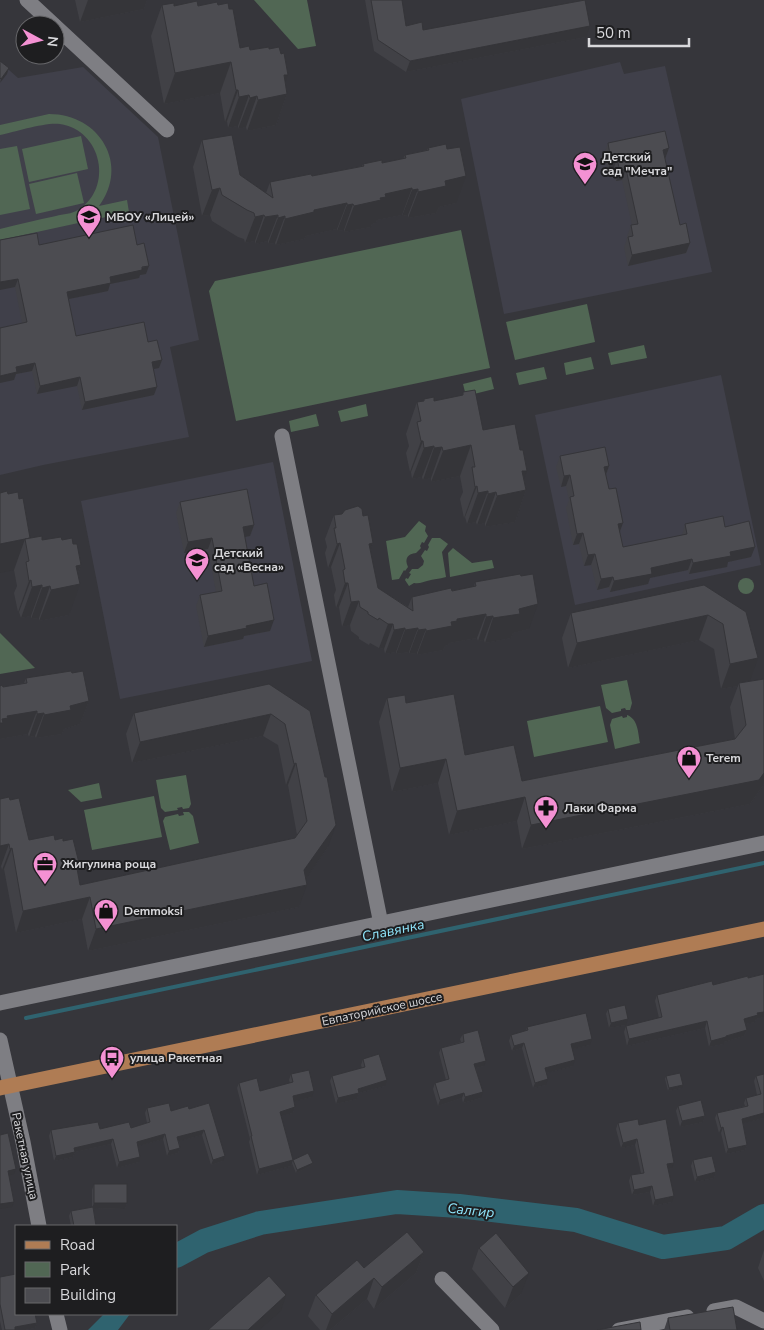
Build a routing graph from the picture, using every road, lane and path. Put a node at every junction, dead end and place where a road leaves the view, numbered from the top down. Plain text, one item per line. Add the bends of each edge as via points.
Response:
1 (27, 0) edge
2 (44, 15) edge
3 (65, 34) edge
4 (168, 130) dead end
5 (282, 436) dead end
6 (764, 844) edge
7 (381, 924) junction
8 (764, 929) edge
9 (0, 1003) edge
10 (0, 1040) edge
11 (5, 1087) edge
12 (40, 1225) edge
13 (442, 1278) dead end
14 (56, 1315) edge
15 (764, 1321) edge
16 (655, 1326) edge
17 (60, 1330) edge
18 (492, 1330) edge
19 (619, 1330) edge

1 - 2 street
3 - 4 street
5 - 7 street
6 - 7 street
7 - 9 street
8 - 11 main road, Евпаторийское шоссе
10 - 11 street, Ракетная улица
11 - 12 street, Ракетная улица via 23,1142
13 - 18 street
14 - 17 street
15 - 16 street via 736,1307
16 - 19 street

